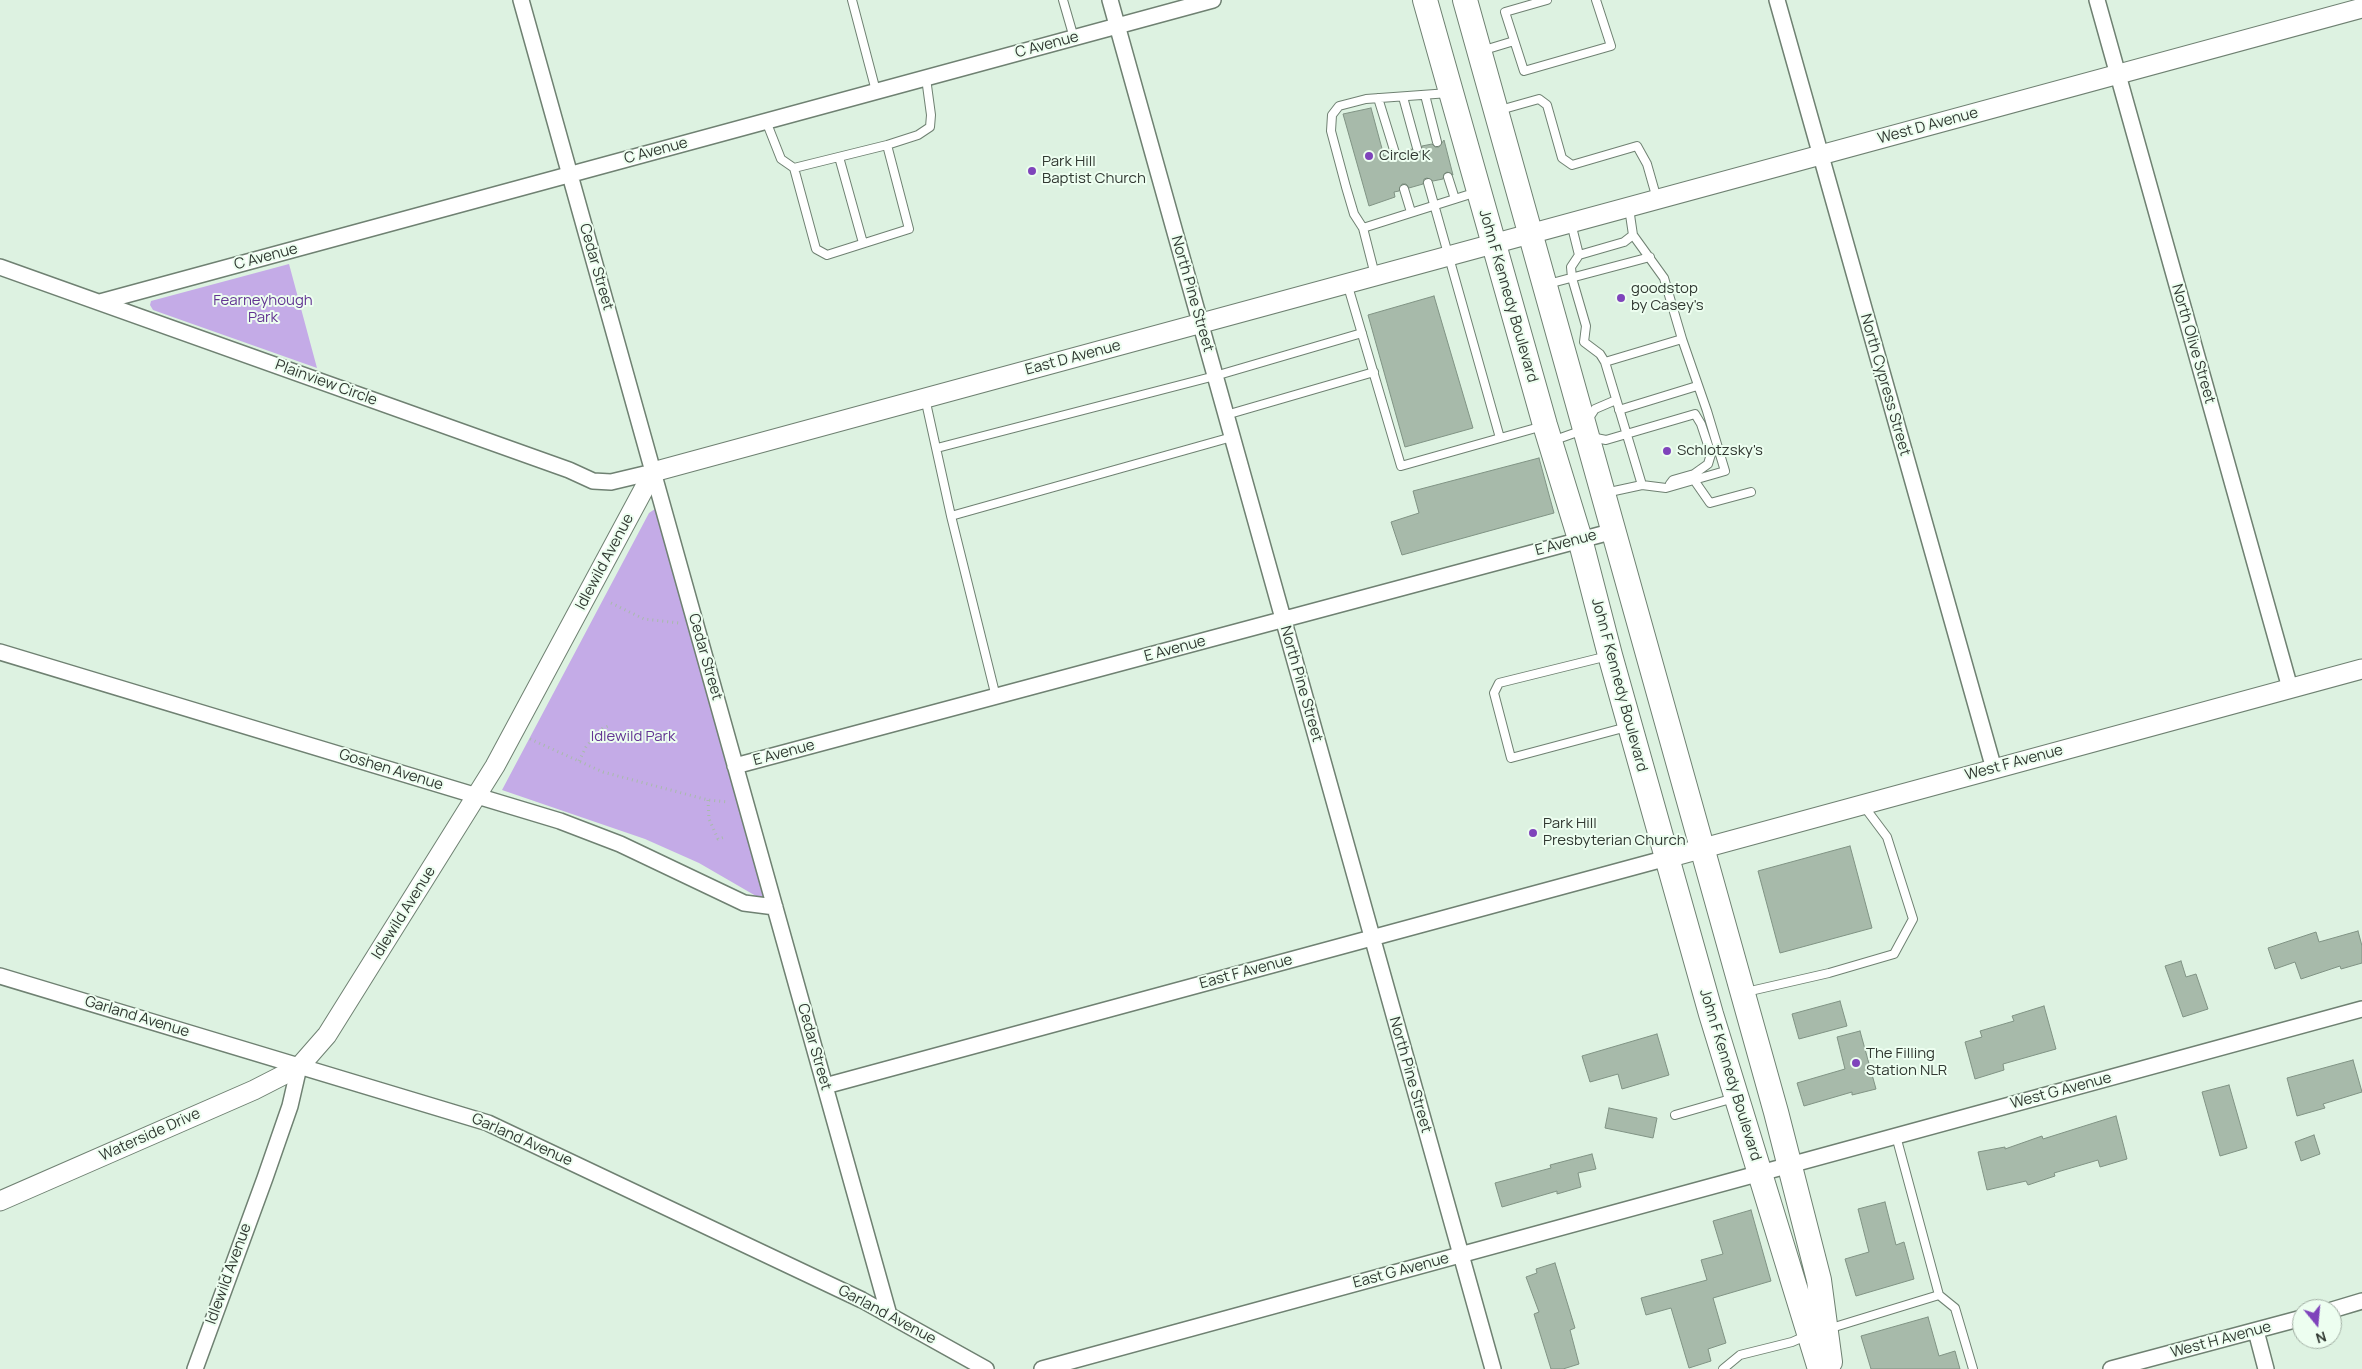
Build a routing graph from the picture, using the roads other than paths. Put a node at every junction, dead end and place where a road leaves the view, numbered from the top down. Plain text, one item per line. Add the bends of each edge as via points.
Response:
1 (521, 0) edge
2 (852, 0) edge
3 (1063, 0) edge
4 (1110, 0) edge
5 (1213, 0) edge
6 (1425, 0) edge
7 (1465, 0) edge
8 (1547, 0) edge
9 (1596, 0) edge
10 (1777, 0) edge
11 (2097, 0) edge
12 (2362, 8) edge
13 (1117, 26) junction
14 (1074, 38) junction
15 (1514, 41) junction
16 (1480, 51) junction
17 (2118, 74) junction
18 (926, 78) junction
19 (876, 92) junction
20 (1451, 92) junction
21 (1425, 96) junction
22 (1378, 98) junction
23 (1403, 98) junction
24 (1497, 111) junction
25 (766, 121) junction
26 (1437, 142) dead end
27 (887, 145) junction
28 (1417, 148) dead end
29 (1395, 153) dead end
30 (1820, 155) junction
31 (839, 157) junction
32 (794, 168) junction
33 (570, 174) junction
34 (1448, 177) dead end
35 (1428, 183) dead end
36 (1404, 189) dead end
37 (1479, 191) junction
38 (1454, 198) junction
39 (1657, 199) junction
40 (1434, 205) junction
41 (1629, 206) junction
42 (1411, 212) junction
43 (1571, 222) junction
44 (1363, 228) junction
45 (1529, 234) junction
46 (1633, 234) junction
47 (863, 243) junction
48 (1494, 243) junction
49 (1449, 255) junction
50 (1579, 255) junction
51 (1650, 257) junction
52 (0, 267) edge
53 (1375, 275) junction
54 (1572, 278) junction
55 (1347, 283) junction
56 (1543, 286) junction
57 (100, 302) junction
58 (1200, 323) junction
59 (1362, 333) junction
60 (1682, 339) junction
61 (1574, 346) junction
62 (1606, 362) junction
63 (1374, 372) junction
64 (1215, 376) junction
65 (1698, 386) junction
66 (925, 398) junction
67 (1616, 400) junction
68 (1619, 410) junction
69 (1226, 415) junction
70 (1585, 430) junction
71 (1547, 433) junction
72 (1625, 433) junction
73 (1232, 437) junction
74 (1500, 438) junction
75 (937, 448) junction
76 (653, 472) junction
77 (1694, 480) junction
78 (1642, 485) junction
79 (1666, 488) junction
80 (1751, 492) dead end
81 (1603, 493) junction
82 (950, 516) junction
83 (1614, 531) junction
84 (1580, 539) junction
85 (1284, 620) junction
86 (0, 652) edge
87 (1610, 656) junction
88 (2362, 669) edge
89 (2290, 688) junction
90 (996, 697) junction
91 (1630, 726) junction
92 (735, 766) junction
93 (1994, 769) junction
94 (477, 796) junction
95 (1863, 805) junction
96 (1702, 848) junction
97 (1667, 858) junction
98 (775, 907) junction
99 (1372, 938) junction
100 (0, 976) edge
101 (1742, 992) junction
102 (2362, 1009) edge
103 (299, 1067) junction
104 (825, 1086) junction
105 (1736, 1098) junction
106 (1675, 1116) dead end
107 (1896, 1136) junction
108 (1788, 1165) junction
109 (1760, 1174) junction
110 (0, 1201) edge
111 (1461, 1255) junction
112 (1939, 1296) junction
113 (2362, 1301) edge
114 (2342, 1307) edge
115 (889, 1314) junction
116 (2292, 1321) edge
117 (2256, 1331) junction
118 (1817, 1332) junction
119 (195, 1369) edge
120 (986, 1369) edge
121 (1042, 1369) edge
122 (1493, 1369) edge
123 (1723, 1369) edge
124 (1820, 1369) edge
125 (1831, 1369) edge
126 (1973, 1369) edge
127 (2111, 1369) edge
128 (2266, 1369) edge

1 - 33 street, Cedar Street
2 - 19 lane
3 - 14 lane
4 - 13 street, North Pine Street
5 - 13 street, C Avenue
6 - 20 main road, John F Kennedy Boulevard
7 - 16 main road, John F Kennedy Boulevard
8 - 15 lane via 1506,12
9 - 15 lane via 1611,46 1524,71
10 - 30 street, North Cypress Street
11 - 17 street, North Olive Street
12 - 17 street, West D Avenue
13 - 14 street, C Avenue
13 - 58 street, North Pine Street
14 - 18 street, C Avenue
15 - 16 lane
16 - 24 main road, John F Kennedy Boulevard
17 - 30 street, West D Avenue
17 - 89 street, North Olive Street
18 - 19 street, C Avenue
18 - 27 lane via 930,127 918,135
19 - 25 street, C Avenue
20 - 21 lane
20 - 37 main road, John F Kennedy Boulevard
21 - 23 lane
21 - 26 lane
22 - 23 lane
22 - 29 lane
22 - 44 lane via 1339,106 1332,115 1331,131 1346,187 1354,214
23 - 28 lane
24 - 39 lane via 1539,99 1547,105 1562,158 1572,165 1637,146 1647,164
24 - 45 main road, John F Kennedy Boulevard
25 - 32 lane via 781,159
25 - 33 street, C Avenue
27 - 31 lane
27 - 47 lane via 910,228
30 - 39 street, West D Avenue
30 - 93 street, North Cypress Street
31 - 32 lane
31 - 47 lane
32 - 47 lane via 816,249 827,255
33 - 57 street, C Avenue
33 - 76 street, Cedar Street
34 - 38 lane
35 - 40 lane
36 - 42 lane
37 - 38 lane
37 - 48 main road, John F Kennedy Boulevard
38 - 40 lane
39 - 41 street, West D Avenue
40 - 42 lane
40 - 49 lane
41 - 43 street, West D Avenue
41 - 46 lane
42 - 44 lane
43 - 45 street, West D Avenue
43 - 50 lane
44 - 53 lane
45 - 48 street, West D Avenue
45 - 56 main road, John F Kennedy Boulevard
46 - 50 lane via 1624,242
46 - 51 lane
48 - 49 street, East D Avenue
48 - 71 main road, John F Kennedy Boulevard
49 - 53 street, East D Avenue
49 - 74 lane
50 - 54 lane via 1570,267
51 - 54 lane
51 - 60 lane via 1664,278
52 - 57 street, Plainview Circle
53 - 55 street, East D Avenue
54 - 56 lane
54 - 61 lane via 1586,326
55 - 58 street, East D Avenue
55 - 59 lane
56 - 61 main road, John F Kennedy Boulevard
57 - 76 street, Plainview Circle via 593,481 611,482
58 - 64 street, North Pine Street
58 - 66 street, East D Avenue
59 - 63 lane
59 - 64 lane
60 - 62 lane
60 - 65 lane
61 - 62 lane via 1600,354
61 - 70 main road, John F Kennedy Boulevard
62 - 67 lane
63 - 69 lane
63 - 74 lane via 1401,466
64 - 69 street, North Pine Street
64 - 75 lane
65 - 68 lane
65 - 77 lane via 1725,471
66 - 75 lane
66 - 76 street, East D Avenue
67 - 68 lane
67 - 70 lane via 1595,409
68 - 72 lane
69 - 73 street, North Pine Street
70 - 71 lane
70 - 72 lane via 1592,437 1606,440
70 - 81 main road, John F Kennedy Boulevard
71 - 74 lane
71 - 84 main road, John F Kennedy Boulevard
72 - 78 lane
72 - 79 lane via 1695,414 1711,454 1708,464 1694,474 1673,480
73 - 82 lane
73 - 85 street, North Pine Street
75 - 82 lane
76 - 92 street, Cedar Street
76 - 94 street, Idlewild Avenue
77 - 79 lane
77 - 80 lane via 1710,504
78 - 79 lane
78 - 81 lane
81 - 83 main road, John F Kennedy Boulevard
82 - 90 lane
83 - 84 street, E Avenue
83 - 96 main road, John F Kennedy Boulevard
84 - 85 street, E Avenue
84 - 87 main road, John F Kennedy Boulevard
85 - 90 street, E Avenue
85 - 99 street, North Pine Street
86 - 94 street, Goshen Avenue
87 - 91 main road, John F Kennedy Boulevard
87 - 91 lane via 1499,683 1494,693 1511,758
88 - 89 street, West F Avenue
89 - 93 street, West F Avenue
90 - 92 street, E Avenue
91 - 97 main road, John F Kennedy Boulevard
92 - 98 street, Cedar Street
93 - 95 street, West F Avenue
94 - 98 street, Goshen Avenue via 560,821 620,844 744,903
94 - 103 street, Idlewild Avenue via 327,1034
95 - 96 street, West F Avenue
95 - 101 lane via 1887,837 1913,919 1894,954 1829,973
96 - 97 street, West F Avenue
96 - 101 main road, John F Kennedy Boulevard
97 - 99 street, East F Avenue
97 - 105 main road, John F Kennedy Boulevard
98 - 104 street, Cedar Street
99 - 104 street, East F Avenue
99 - 111 street, North Pine Street
100 - 103 street, Garland Avenue
101 - 108 main road, John F Kennedy Boulevard
102 - 107 street, West G Avenue
103 - 110 street, Waterside Drive via 254,1090
103 - 115 street, Garland Avenue via 396,1093 488,1123
103 - 119 street, Idlewild Avenue via 290,1106
104 - 115 street, Cedar Street
105 - 106 lane
105 - 109 main road, John F Kennedy Boulevard
107 - 108 street, West G Avenue
107 - 112 lane
108 - 109 street, West G Avenue
108 - 118 main road, John F Kennedy Boulevard via 1819,1280
109 - 111 street, East G Avenue
109 - 118 main road, John F Kennedy Boulevard
111 - 121 street, East G Avenue
111 - 122 street, North Pine Street
112 - 118 lane
112 - 126 lane via 1955,1308
113 - 114 street
115 - 120 street, Garland Avenue
116 - 117 street, West H Avenue
117 - 127 street, West H Avenue
117 - 128 street
118 - 123 lane via 1792,1342 1740,1354
118 - 124 main road, John F Kennedy Boulevard
118 - 125 main road, John F Kennedy Boulevard

